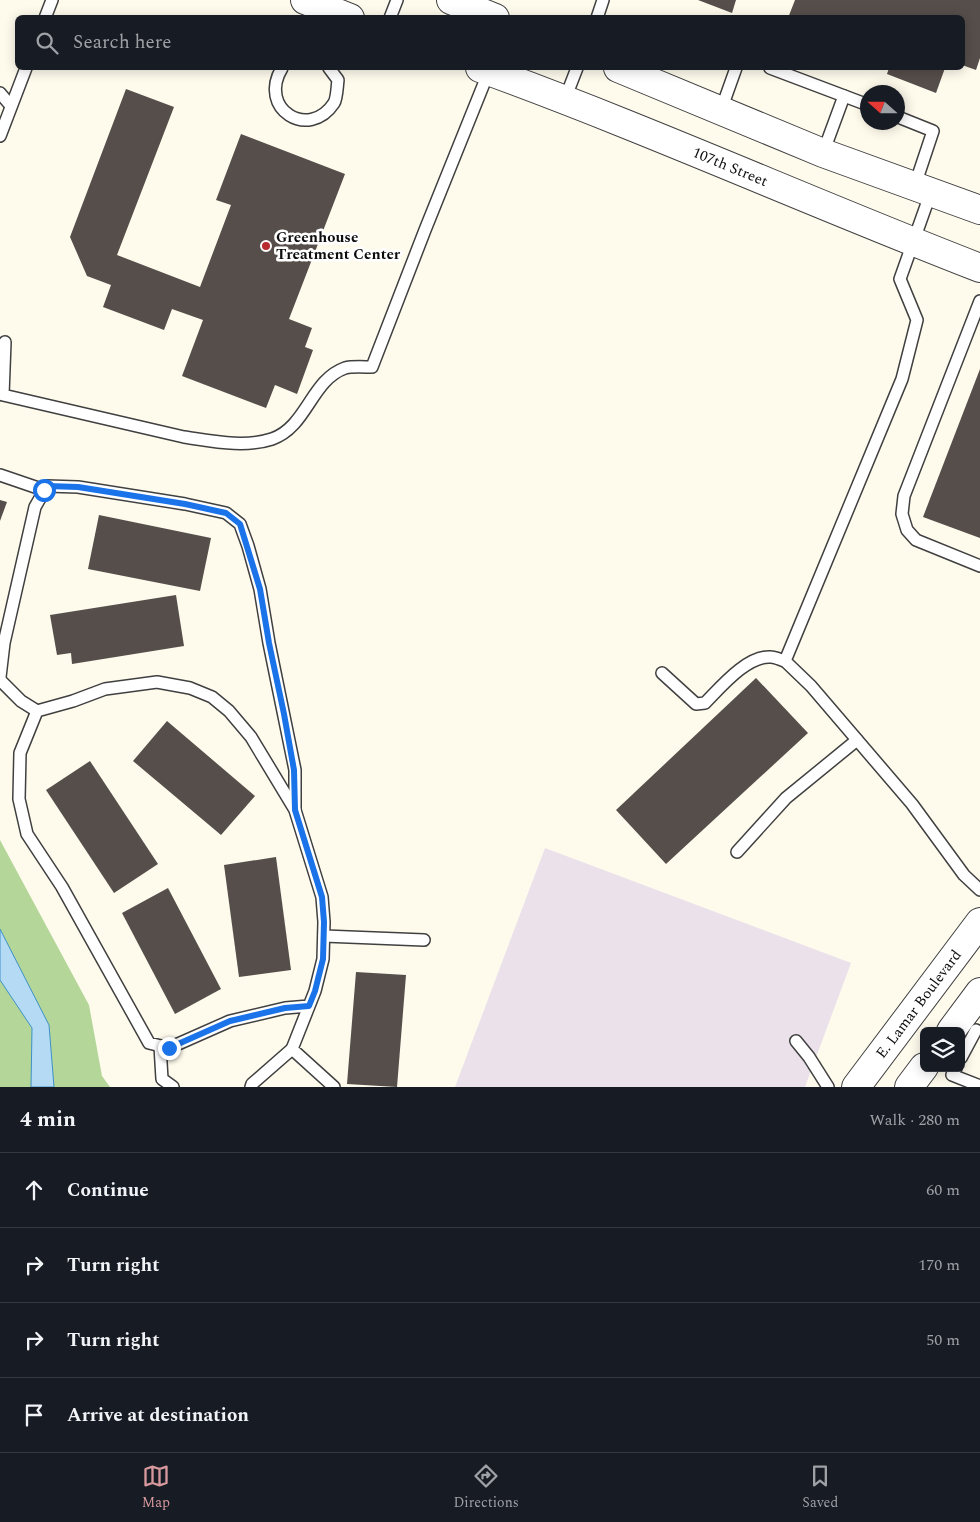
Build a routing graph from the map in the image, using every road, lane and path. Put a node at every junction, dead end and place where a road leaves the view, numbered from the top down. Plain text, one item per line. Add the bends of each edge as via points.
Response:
1 (52, 0) edge
2 (396, 0) edge
3 (451, 0) edge
4 (603, 0) edge
5 (46, 15) edge
6 (391, 15) edge
7 (488, 15) edge
8 (597, 15) edge
9 (25, 70) edge
10 (281, 70) edge
11 (330, 70) edge
12 (485, 70) edge
13 (488, 70) edge
14 (576, 70) edge
15 (631, 70) edge
16 (735, 70) edge
17 (775, 70) edge
18 (0, 93) edge
19 (844, 96) junction
20 (565, 99) junction
21 (860, 102) edge
22 (11, 106) junction
23 (721, 110) junction
24 (905, 120) edge
25 (0, 136) edge
26 (823, 153) junction
27 (923, 189) junction
28 (980, 210) edge
29 (913, 242) junction
30 (980, 268) edge
31 (980, 301) edge
32 (5, 342) dead end
33 (0, 475) edge
34 (44, 490) junction
35 (980, 566) edge
36 (786, 661) junction
37 (662, 673) dead end
38 (0, 678) edge
39 (37, 711) junction
40 (857, 740) junction
41 (295, 810) junction
42 (737, 852) dead end
43 (980, 890) edge
44 (980, 922) edge
45 (324, 936) junction
46 (424, 940) dead end
47 (980, 992) edge
48 (309, 1006) junction
49 (967, 1028) edge
50 (796, 1041) dead end
51 (160, 1046) junction
52 (292, 1050) junction
53 (920, 1072) edge
54 (954, 1072) edge
55 (980, 1086) edge
56 (173, 1087) edge
57 (251, 1087) edge
58 (334, 1087) edge
59 (828, 1087) edge
60 (856, 1087) edge
61 (909, 1087) edge

1 - 5 lane
2 - 6 lane
3 - 7 street
4 - 8 lane
9 - 22 lane
10 - 11 lane via 275,87 277,102 289,116 304,120 322,117 335,102 338,80
12 - 32 lane via 372,367 345,368 330,378 319,388 302,415 273,438 247,444 214,442 3,394
13 - 20 street, 107th Street
14 - 20 lane
15 - 23 street
16 - 23 lane
17 - 19 lane
18 - 22 lane
19 - 21 lane
19 - 26 lane
20 - 29 street, 107th Street
22 - 25 lane
23 - 26 street
24 - 27 lane via 933,131
26 - 27 street
27 - 28 street
27 - 29 lane
29 - 30 street, 107th Street
29 - 36 lane via 900,279 917,320 902,379
31 - 35 lane via 904,496 902,514 907,530 916,540
33 - 34 lane
34 - 38 lane via 35,507 4,643
34 - 41 lane via 47,486 78,487 185,504 226,513 240,524 260,589 294,770
36 - 37 lane via 761,657 741,668 705,704 696,704
36 - 40 lane
38 - 39 lane via 21,702
39 - 41 lane via 105,689 157,682 190,688 212,697 230,710 251,737
39 - 51 lane via 20,753 19,799 27,834 62,887 149,1043
40 - 42 lane via 786,798
40 - 43 lane via 912,804 964,875
41 - 45 lane via 322,897
44 - 60 street, E. Lamar Boulevard
45 - 46 lane
45 - 48 lane via 323,959
47 - 49 street
48 - 51 lane via 285,1008 230,1021 169,1048
48 - 52 lane
50 - 59 lane
51 - 56 lane via 162,1079
52 - 57 lane
52 - 58 lane
53 - 61 street
54 - 55 lane via 952,1075

